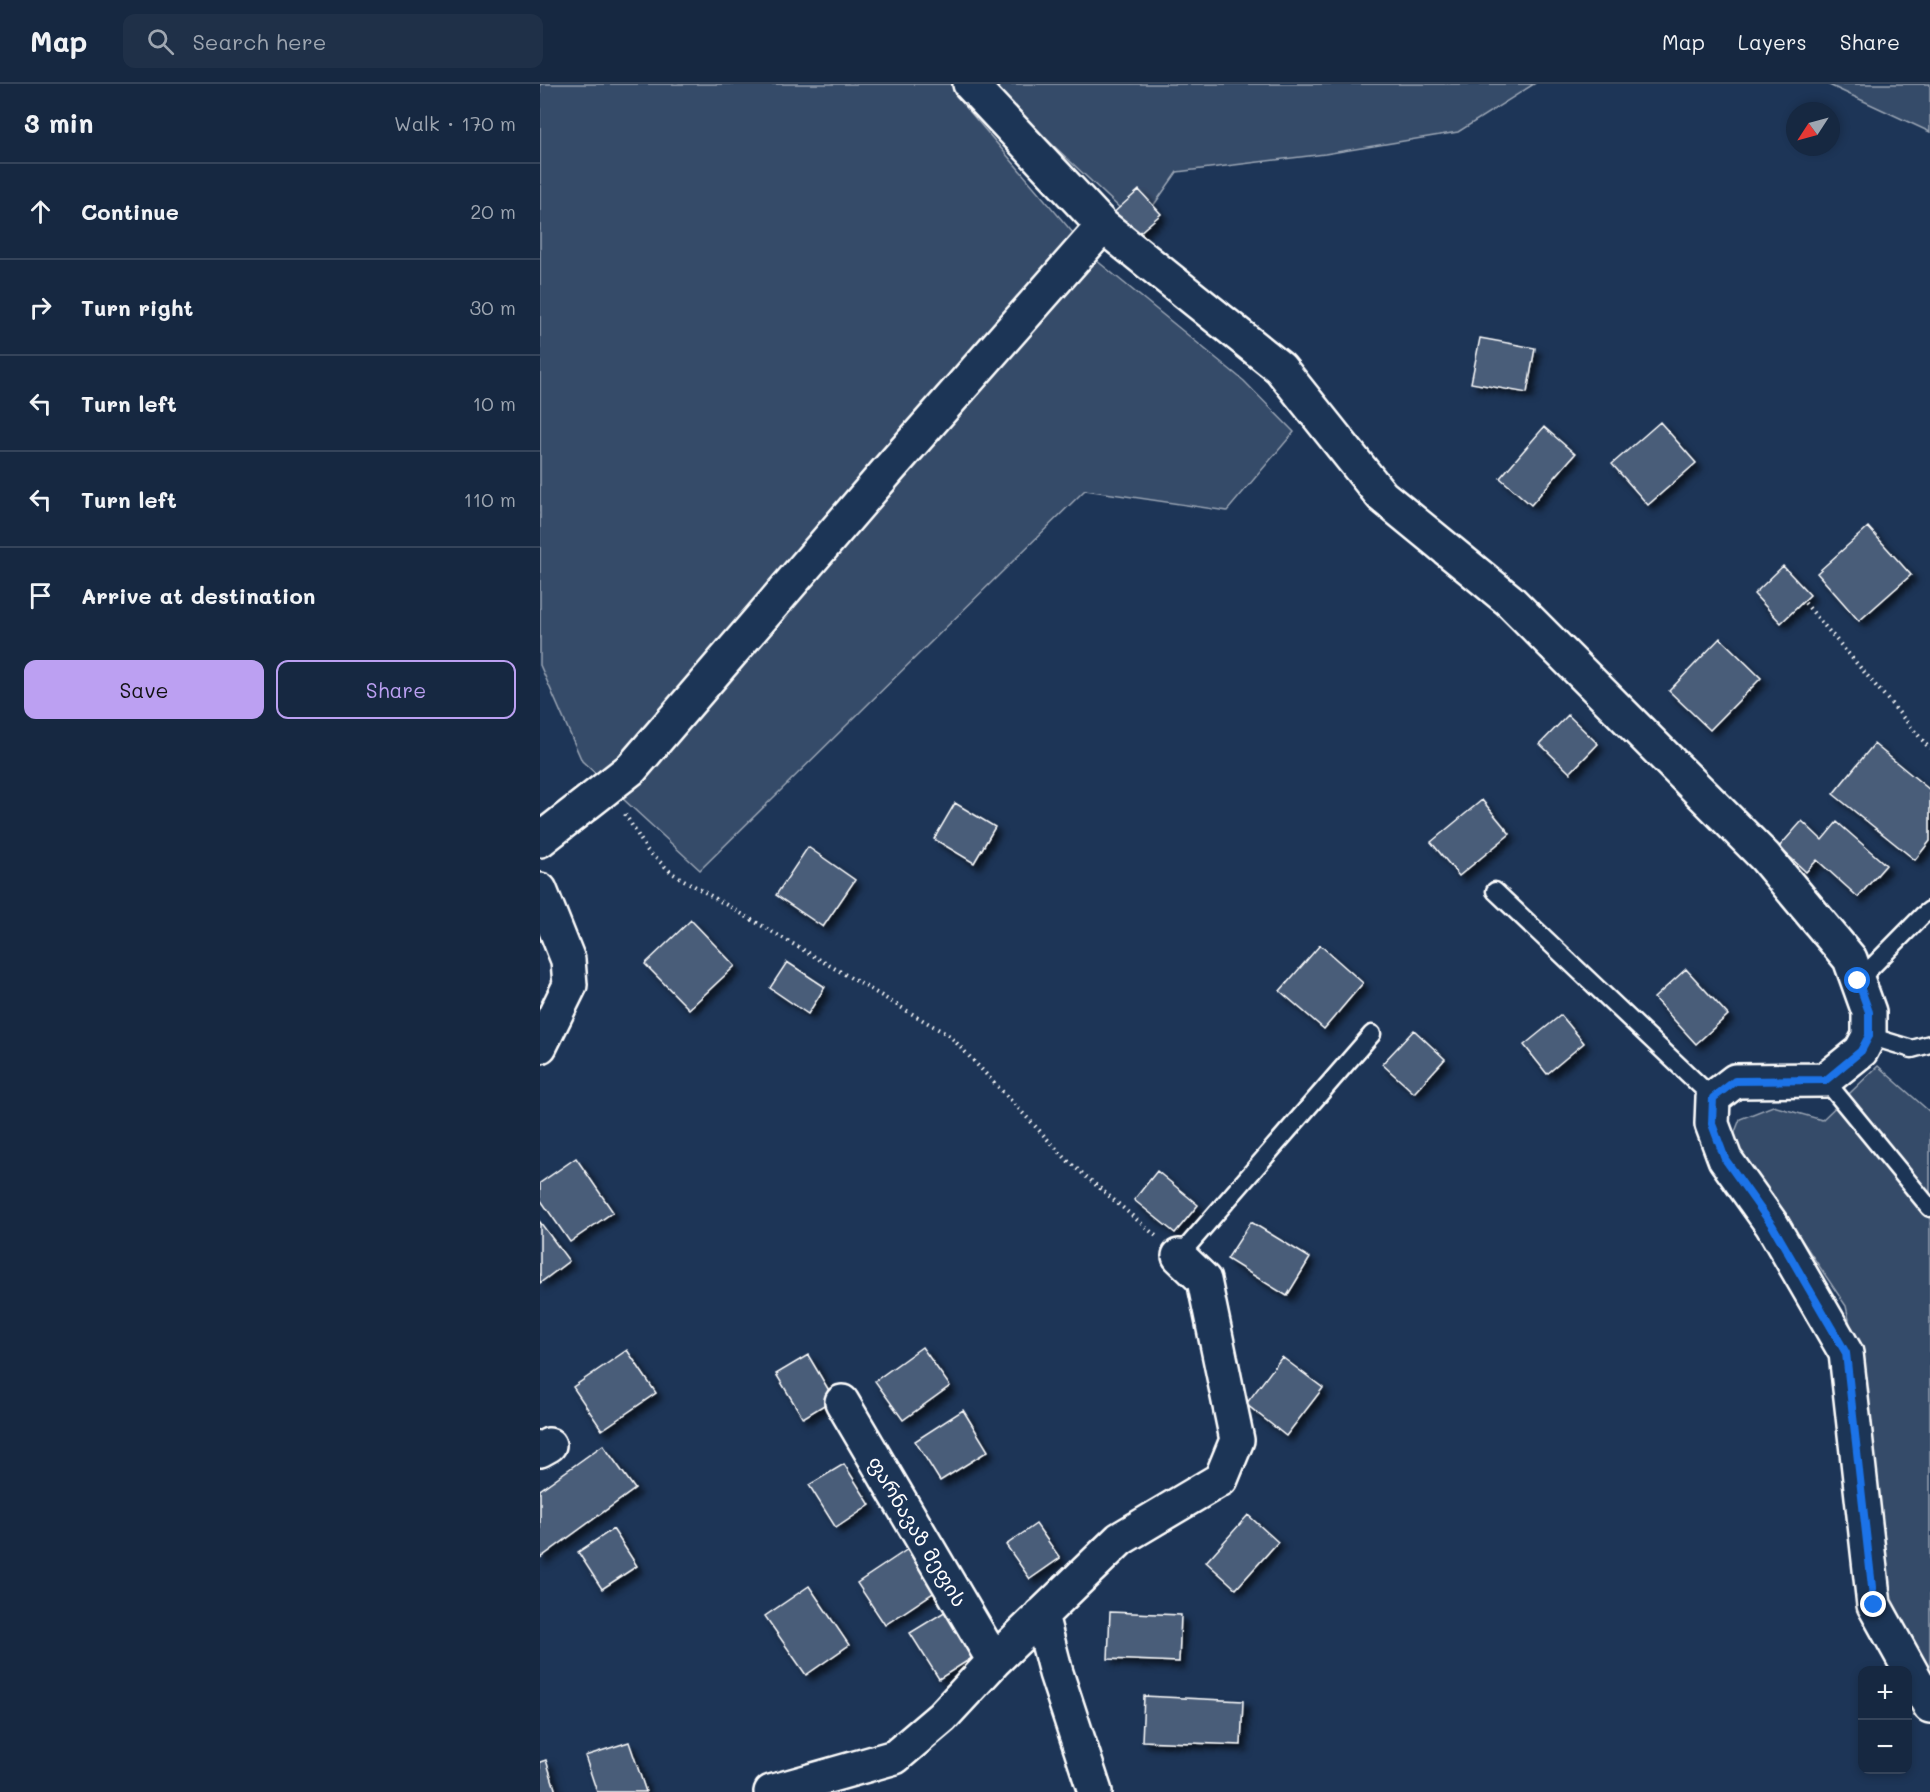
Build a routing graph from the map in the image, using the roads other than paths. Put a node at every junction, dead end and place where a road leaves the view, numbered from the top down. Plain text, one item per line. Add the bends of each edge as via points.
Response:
1 (970, 84) edge
2 (1103, 226) junction
3 (540, 840) edge
4 (540, 890) edge
5 (1495, 891) dead end
6 (1930, 910) edge
7 (1858, 981) junction
8 (1372, 1034) dead end
9 (1869, 1036) junction
10 (1930, 1044) edge
11 (540, 1046) edge
12 (1912, 1049) junction
13 (1930, 1057) edge
14 (1826, 1080) junction
15 (1713, 1098) junction
16 (1930, 1208) edge
17 (1179, 1256) joint
18 (842, 1402) dead end
19 (1041, 1615) junction
20 (994, 1661) junction
21 (1930, 1706) edge
22 (771, 1792) edge
23 (1095, 1792) edge

1 - 2 street
2 - 3 street via 632,768
2 - 7 street via 1280,368 1382,496 1509,600 1765,857 1850,958
4 - 11 street via 568,960 570,985
5 - 15 lane
6 - 7 lane
7 - 9 street via 1869,1012
8 - 17 lane
9 - 12 lane
9 - 14 street via 1861,1051
10 - 12 lane
12 - 13 lane
14 - 15 street via 1735,1081
14 - 16 lane
15 - 21 street via 1712,1124 1725,1159 1772,1225 1846,1353 1874,1605
17 - 19 street via 1204,1280 1237,1440 1221,1479 1120,1539
18 - 20 street, ფარნავაზ მეფის
19 - 20 street
19 - 23 street
20 - 22 street via 942,1718 895,1757

